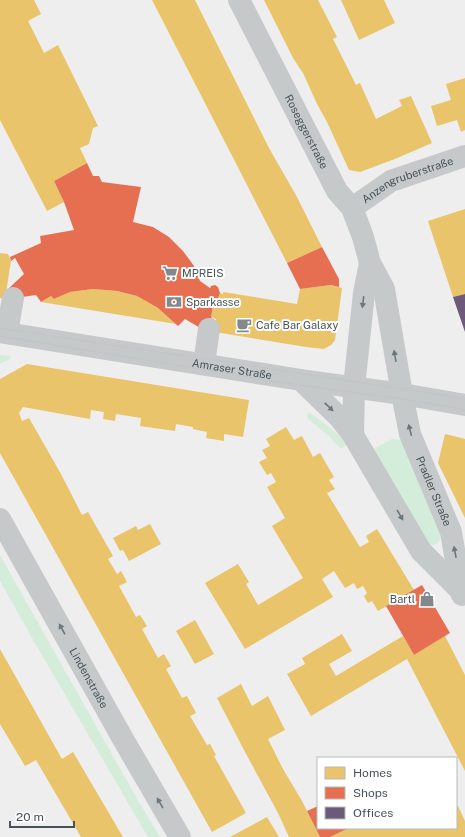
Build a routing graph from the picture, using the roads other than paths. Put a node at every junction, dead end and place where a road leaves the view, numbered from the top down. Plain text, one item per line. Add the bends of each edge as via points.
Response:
1 (240, 0) edge
2 (465, 156) edge
3 (352, 208) junction
4 (370, 263) junction
5 (13, 298) dead end
6 (209, 329) dead end
7 (3, 332) edge
8 (204, 364) junction
9 (301, 380) junction
10 (354, 387) junction
11 (402, 394) junction
12 (465, 405) edge
13 (353, 435) junction
14 (0, 519) edge
15 (462, 596) edge
16 (180, 837) edge

1 - 3 street, Roseggerstraße via 337,191
2 - 3 street, Anzengruberstraße via 391,181
3 - 4 street, Roseggerstraße
4 -> 10 street, Roseggerstraße via 364,293
11 -> 4 street, Roseggerstraße via 384,289
5 - 7 street
6 - 8 street
7 - 8 street, Amraser Straße
8 - 9 street, Amraser Straße
9 - 10 street, Amraser Straße
9 -> 13 street, Pradler Straße via 339,417
10 - 11 street, Amraser Straße
10 - 13 street
11 - 12 street, Amraser Straße
15 -> 11 street, Pradler Straße via 451,532 410,434
13 -> 15 street, Pradler Straße via 421,551
16 -> 14 street, Lindenstraße

